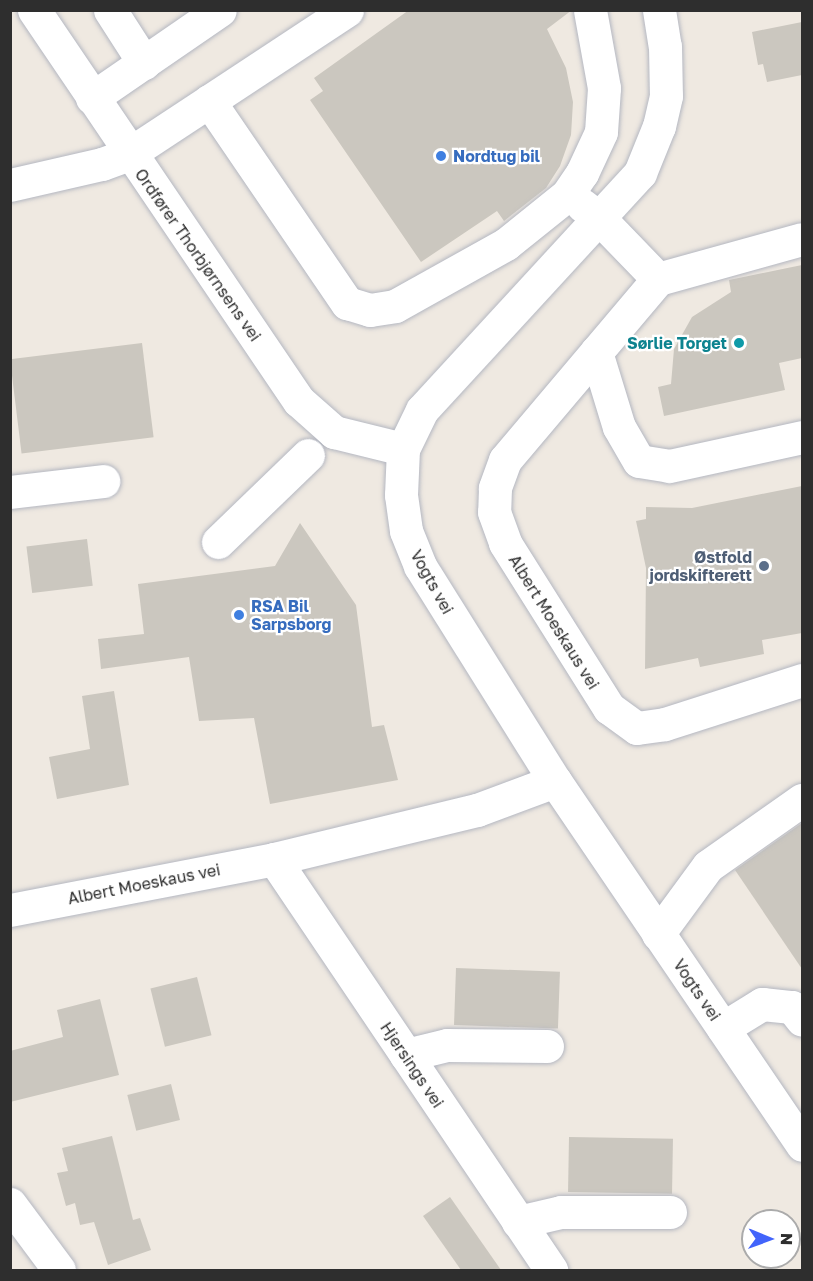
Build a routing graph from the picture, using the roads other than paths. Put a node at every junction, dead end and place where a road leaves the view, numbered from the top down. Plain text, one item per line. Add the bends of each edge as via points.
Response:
1 (34, 10) edge
2 (110, 10) edge
3 (220, 10) edge
4 (347, 10) edge
5 (591, 10) edge
6 (659, 10) edge
7 (144, 63) junction
8 (92, 98) junction
9 (209, 101) junction
10 (129, 154) junction
11 (10, 185) edge
12 (567, 195) junction
13 (599, 218) junction
14 (802, 239) edge
15 (658, 279) junction
16 (596, 352) junction
17 (802, 437) edge
18 (403, 449) junction
19 (308, 455) dead end
20 (102, 481) dead end
21 (10, 492) edge
22 (219, 542) dead end
23 (802, 680) edge
24 (555, 781) junction
25 (802, 800) edge
26 (274, 859) junction
27 (10, 910) edge
28 (658, 934) junction
29 (802, 1020) edge
30 (723, 1028) junction
31 (547, 1046) dead end
32 (406, 1055) junction
33 (802, 1145) edge
34 (10, 1204) edge
35 (670, 1212) dead end
36 (518, 1222) junction
37 (59, 1270) edge
38 (551, 1270) edge

1 - 8 street, Ordfører Thorbjørnsens vei
2 - 7 street
3 - 7 street
4 - 9 street
5 - 12 street via 604,88 601,132
6 - 13 street, Vogts vei via 666,96 659,126 640,173
7 - 8 street
8 - 10 street, Ordfører Thorbjørnsens vei
9 - 10 street
9 - 12 street via 346,303 370,310 395,306 506,244
10 - 11 street
10 - 18 street, Ordfører Thorbjørnsens vei via 299,401 333,432
12 - 13 street
13 - 15 street
13 - 18 street, Vogts vei via 422,410
14 - 15 street
15 - 16 street, Albert Moeskaus vei
16 - 17 street via 619,427 639,461 669,466
16 - 23 street, Albert Moeskaus vei via 505,460 495,488 494,512 522,576 609,708 637,728 665,724
18 - 24 street, Vogts vei via 402,507 406,531 420,566
19 - 22 street
20 - 21 street
24 - 26 street, Albert Moeskaus vei via 477,810
24 - 28 street, Vogts vei
25 - 28 street via 708,866
26 - 27 street, Albert Moeskaus vei
26 - 32 street, Hjersings vei
28 - 30 street, Vogts vei
29 - 30 street via 792,1007 762,1004
30 - 33 street, Vogts vei
31 - 32 street via 447,1045
32 - 36 street, Hjersings vei
34 - 37 street
35 - 36 street via 561,1212
36 - 38 street, Hjersings vei

